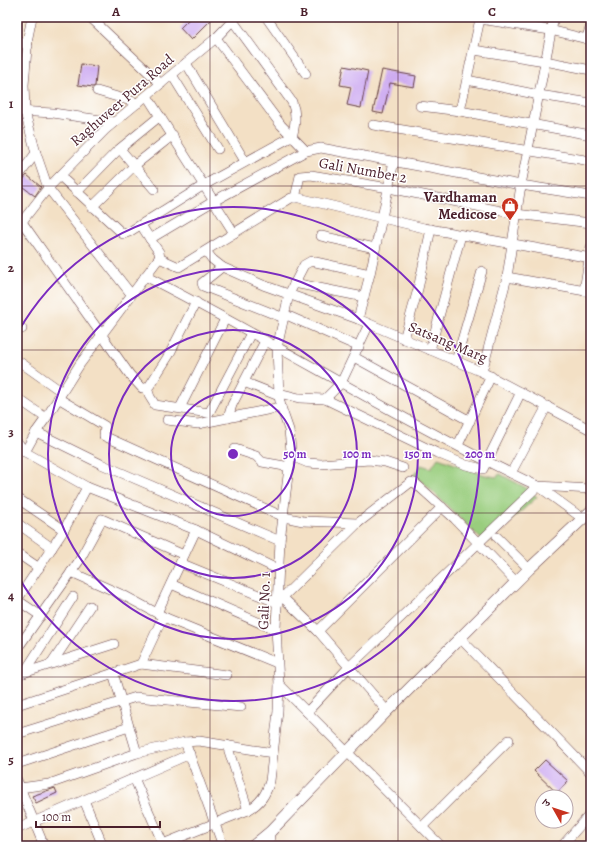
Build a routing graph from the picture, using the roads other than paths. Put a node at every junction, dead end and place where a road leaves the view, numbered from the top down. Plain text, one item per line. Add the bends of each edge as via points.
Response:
1 (32, 17) edge
2 (266, 17) edge
3 (554, 17) edge
4 (93, 18) edge
5 (480, 18) edge
6 (234, 19) edge
7 (591, 26) edge
8 (550, 30) junction
9 (216, 38) junction
10 (17, 40) edge
11 (589, 40) edge
12 (28, 46) junction
13 (474, 50) junction
14 (544, 61) junction
15 (186, 63) junction
16 (591, 70) edge
17 (306, 74) dead end
18 (172, 75) junction
19 (467, 80) junction
20 (161, 84) junction
21 (97, 91) dead end
22 (539, 95) junction
23 (147, 96) junction
24 (138, 102) junction
25 (591, 103) edge
26 (420, 106) dead end
27 (460, 111) junction
28 (19, 114) edge
29 (160, 116) junction
30 (114, 122) junction
31 (533, 124) junction
32 (373, 125) dead end
33 (591, 134) edge
34 (173, 135) junction
35 (292, 137) junction
36 (120, 149) junction
37 (218, 149) dead end
38 (306, 151) junction
39 (528, 151) junction
40 (36, 153) junction
41 (243, 158) dead end
42 (394, 161) junction
43 (591, 161) edge
44 (134, 165) junction
45 (60, 176) junction
46 (17, 178) edge
47 (204, 185) junction
48 (521, 185) junction
49 (48, 188) junction
50 (389, 188) junction
51 (154, 189) dead end
52 (77, 192) junction
53 (591, 196) edge
54 (295, 198) junction
55 (214, 201) junction
56 (92, 206) junction
57 (516, 214) junction
58 (382, 218) junction
59 (591, 223) edge
60 (19, 225) edge
61 (141, 225) junction
62 (431, 229) junction
63 (234, 234) junction
64 (461, 235) junction
65 (321, 236) dead end
66 (150, 239) junction
67 (512, 243) junction
68 (591, 247) edge
69 (375, 248) junction
70 (206, 250) junction
71 (160, 258) junction
72 (590, 258) edge
73 (222, 267) junction
74 (482, 271) dead end
75 (370, 274) junction
76 (145, 276) junction
77 (507, 277) junction
78 (294, 283) junction
79 (587, 291) edge
80 (131, 294) junction
81 (289, 294) junction
82 (364, 297) junction
83 (196, 302) junction
84 (284, 316) junction
85 (225, 319) junction
86 (358, 319) junction
87 (370, 324) junction
88 (251, 333) junction
89 (102, 337) junction
90 (404, 339) junction
91 (265, 341) junction
92 (359, 347) junction
93 (277, 348) junction
94 (430, 350) junction
95 (354, 357) junction
96 (17, 360) edge
97 (456, 361) junction
98 (487, 374) junction
99 (244, 382) junction
100 (341, 383) junction
101 (147, 388) junction
102 (521, 392) junction
103 (279, 394) junction
104 (60, 395) junction
105 (17, 398) edge
106 (326, 399) junction
107 (547, 406) junction
108 (281, 407) junction
109 (180, 408) junction
110 (46, 418) junction
111 (228, 418) junction
112 (167, 420) dead end
113 (470, 421) junction
114 (591, 430) edge
115 (36, 432) junction
116 (458, 445) junction
117 (19, 447) edge
118 (235, 449) dead end
119 (291, 456) junction
120 (488, 461) junction
121 (290, 467) junction
122 (403, 468) dead end
123 (511, 473) junction
124 (538, 486) junction
125 (87, 487) junction
126 (591, 489) edge
127 (17, 498) edge
128 (442, 507) junction
129 (586, 514) edge
130 (284, 517) junction
131 (17, 522) edge
132 (358, 523) junction
133 (64, 530) junction
134 (196, 530) junction
135 (497, 537) dead end
136 (280, 542) junction
137 (479, 544) junction
138 (52, 548) junction
139 (17, 553) edge
140 (182, 559) junction
141 (39, 568) junction
142 (529, 569) junction
143 (279, 570) junction
144 (71, 572) junction
145 (516, 582) junction
146 (171, 584) junction
147 (18, 596) edge
148 (73, 597) dead end
149 (280, 598) junction
150 (90, 606) dead end
151 (157, 613) junction
152 (41, 616) junction
153 (166, 618) junction
154 (276, 630) junction
155 (318, 631) junction
156 (460, 638) junction
157 (114, 644) dead end
158 (17, 649) edge
159 (52, 663) junction
160 (277, 663) junction
161 (141, 664) junction
162 (349, 667) junction
163 (113, 673) junction
164 (20, 674) edge
165 (227, 675) dead end
166 (279, 684) junction
167 (122, 700) junction
168 (17, 705) edge
169 (240, 707) dead end
170 (386, 711) junction
171 (307, 712) junction
172 (129, 727) junction
173 (17, 734) edge
174 (509, 740) dead end
175 (185, 742) junction
176 (227, 745) junction
177 (137, 753) junction
178 (273, 753) junction
179 (190, 754) junction
180 (341, 757) junction
181 (17, 764) edge
182 (591, 772) edge
183 (134, 778) junction
184 (19, 784) edge
185 (84, 800) junction
186 (248, 810) junction
187 (591, 813) edge
188 (34, 822) junction
189 (214, 824) junction
190 (422, 827) junction
191 (17, 829) edge
192 (270, 832) junction
193 (162, 845) edge
194 (44, 846) edge
195 (103, 846) edge
196 (223, 846) edge
197 (252, 846) edge
198 (269, 846) edge
199 (442, 846) edge
200 (562, 846) edge

1 - 12 street
2 - 17 street
3 - 8 street
4 - 20 street
5 - 8 street
5 - 13 street
6 - 9 street, Raghuveer Pura Road
6 - 35 street via 292,102 295,111
7 - 11 street
8 - 11 street
8 - 14 street
9 - 15 street, Raghuveer Pura Road
9 - 35 street via 258,96
10 - 12 street
12 - 28 street
13 - 14 street
13 - 19 street
14 - 16 street
14 - 22 street
15 - 18 street, Raghuveer Pura Road
15 - 41 street
18 - 20 street, Raghuveer Pura Road
18 - 37 street
19 - 22 street
19 - 27 street
20 - 23 street, Raghuveer Pura Road
21 - 24 street
22 - 25 street
22 - 31 street
23 - 24 street, Raghuveer Pura Road
23 - 29 street
24 - 30 street, Raghuveer Pura Road
26 - 27 street
27 - 31 street
28 - 30 street via 53,113
28 - 40 street
29 - 34 street
29 - 36 street
30 - 45 street, Raghuveer Pura Road
31 - 33 street
31 - 39 street
32 - 39 street
34 - 44 street
34 - 47 street
35 - 38 street
35 - 47 street
36 - 44 street
36 - 52 street
38 - 42 street via 328,149
38 - 55 street
39 - 43 street
39 - 48 street
40 - 46 street
40 - 49 street
42 - 48 street
42 - 50 street
44 - 51 street
44 - 56 street
45 - 49 street, Raghuveer Pura Road
45 - 52 street
47 - 55 street
47 - 61 street
48 - 53 street
48 - 57 street
49 - 60 street, Raghuveer Pura Road
49 - 80 street
50 - 54 street, Gali Number 2 via 311,175 300,176
50 - 57 street, Gali Number 2
50 - 58 street
52 - 56 street
54 - 58 street
54 - 63 street
55 - 63 street
55 - 66 street
56 - 61 street via 123,234
57 - 59 street, Gali Number 2
57 - 67 street
58 - 62 street
58 - 69 street
60 - 89 street
61 - 66 street
62 - 64 street
62 - 90 street
63 - 70 street
64 - 67 street
64 - 94 street
65 - 69 street
66 - 71 street
67 - 72 street
67 - 77 street
68 - 72 street
69 - 75 street
70 - 71 street via 177,267
70 - 73 street
71 - 76 street
72 - 79 street
73 - 81 street, Satsang Marg
73 - 84 street via 207,278 202,283 203,286
74 - 97 street
75 - 78 street, Gali No. 1 via 311,261 304,265
75 - 82 street
76 - 80 street
76 - 83 street
77 - 79 street
77 - 98 street
78 - 81 street, Gali No. 1
78 - 82 street
80 - 89 street
81 - 84 street, Gali No. 1
81 - 86 street, Satsang Marg
82 - 86 street
83 - 85 street
83 - 101 street via 169,355
84 - 92 street
84 - 93 street, Gali No. 1
85 - 88 street
85 - 109 street
86 - 87 street, Satsang Marg
87 - 90 street, Satsang Marg
87 - 92 street
88 - 91 street
88 - 109 street via 209,413
89 - 101 street via 138,385
89 - 104 street
90 - 94 street, Satsang Marg
91 - 93 street
91 - 99 street
92 - 95 street
93 - 100 street
93 - 103 street, Gali No. 1
94 - 97 street, Satsang Marg
95 - 100 street
95 - 113 street
96 - 104 street
97 - 98 street, Satsang Marg
98 - 102 street, Satsang Marg
98 - 113 street
99 - 103 street
99 - 111 street
100 - 106 street
100 - 116 street
101 - 109 street via 156,405
102 - 107 street, Satsang Marg
102 - 120 street
103 - 106 street
103 - 108 street, Gali No. 1
104 - 110 street
104 - 130 street via 105,426 104,436
105 - 110 street
106 - 120 street via 466,465 483,469
107 - 114 street, Satsang Marg
107 - 123 street
108 - 111 street
108 - 119 street, Gali No. 1 via 289,430
110 - 115 street
111 - 112 street via 198,424
113 - 116 street
115 - 117 street
115 - 136 street via 101,464
116 - 120 street
117 - 125 street
118 - 121 street via 252,454 262,462 274,466
119 - 121 street, Gali No. 1
119 - 122 street via 308,463 369,460
120 - 123 street
121 - 130 street, Gali No. 1
123 - 124 street
124 - 126 street
124 - 129 street
124 - 137 street
125 - 133 street
125 - 134 street
127 - 133 street
128 - 132 street via 411,482
128 - 137 street
128 - 155 street
129 - 142 street
130 - 132 street via 303,521
130 - 136 street, Gali No. 1
131 - 138 street
132 - 149 street
133 - 138 street
134 - 140 street
134 - 143 street
135 - 142 street
136 - 143 street, Gali No. 1
137 - 145 street
137 - 162 street
138 - 141 street
139 - 141 street
140 - 144 street via 102,519
140 - 146 street
140 - 149 street
141 - 147 street
142 - 145 street
143 - 149 street, Gali No. 1
144 - 151 street
144 - 152 street
145 - 156 street
146 - 151 street
146 - 154 street
147 - 152 street
148 - 164 street
149 - 154 street, Gali No. 1
149 - 155 street
150 - 159 street
151 - 153 street
152 - 158 street
153 - 160 street
153 - 161 street via 161,621
154 - 160 street, Gali No. 1
155 - 162 street
156 - 170 street
156 - 182 street
157 - 159 street
159 - 164 street
160 - 166 street, Gali No. 1
161 - 163 street
161 - 165 street
162 - 170 street
162 - 171 street
163 - 167 street
163 - 168 street
166 - 171 street
166 - 178 street, Gali No. 1
167 - 169 street via 145,697
167 - 172 street
167 - 173 street
170 - 180 street
171 - 180 street
172 - 177 street
172 - 181 street
174 - 190 street
175 - 176 street
175 - 177 street
175 - 179 street
176 - 178 street
176 - 186 street
177 - 184 street via 49,784
178 - 186 street, Gali No. 1 via 266,792 260,801
179 - 183 street
179 - 189 street
180 - 190 street
180 - 192 street
183 - 185 street
183 - 193 street
184 - 188 street
185 - 188 street
185 - 195 street
186 - 189 street
187 - 200 street
188 - 191 street
188 - 194 street
189 - 193 street
189 - 196 street
190 - 199 street
192 - 197 street
192 - 198 street

